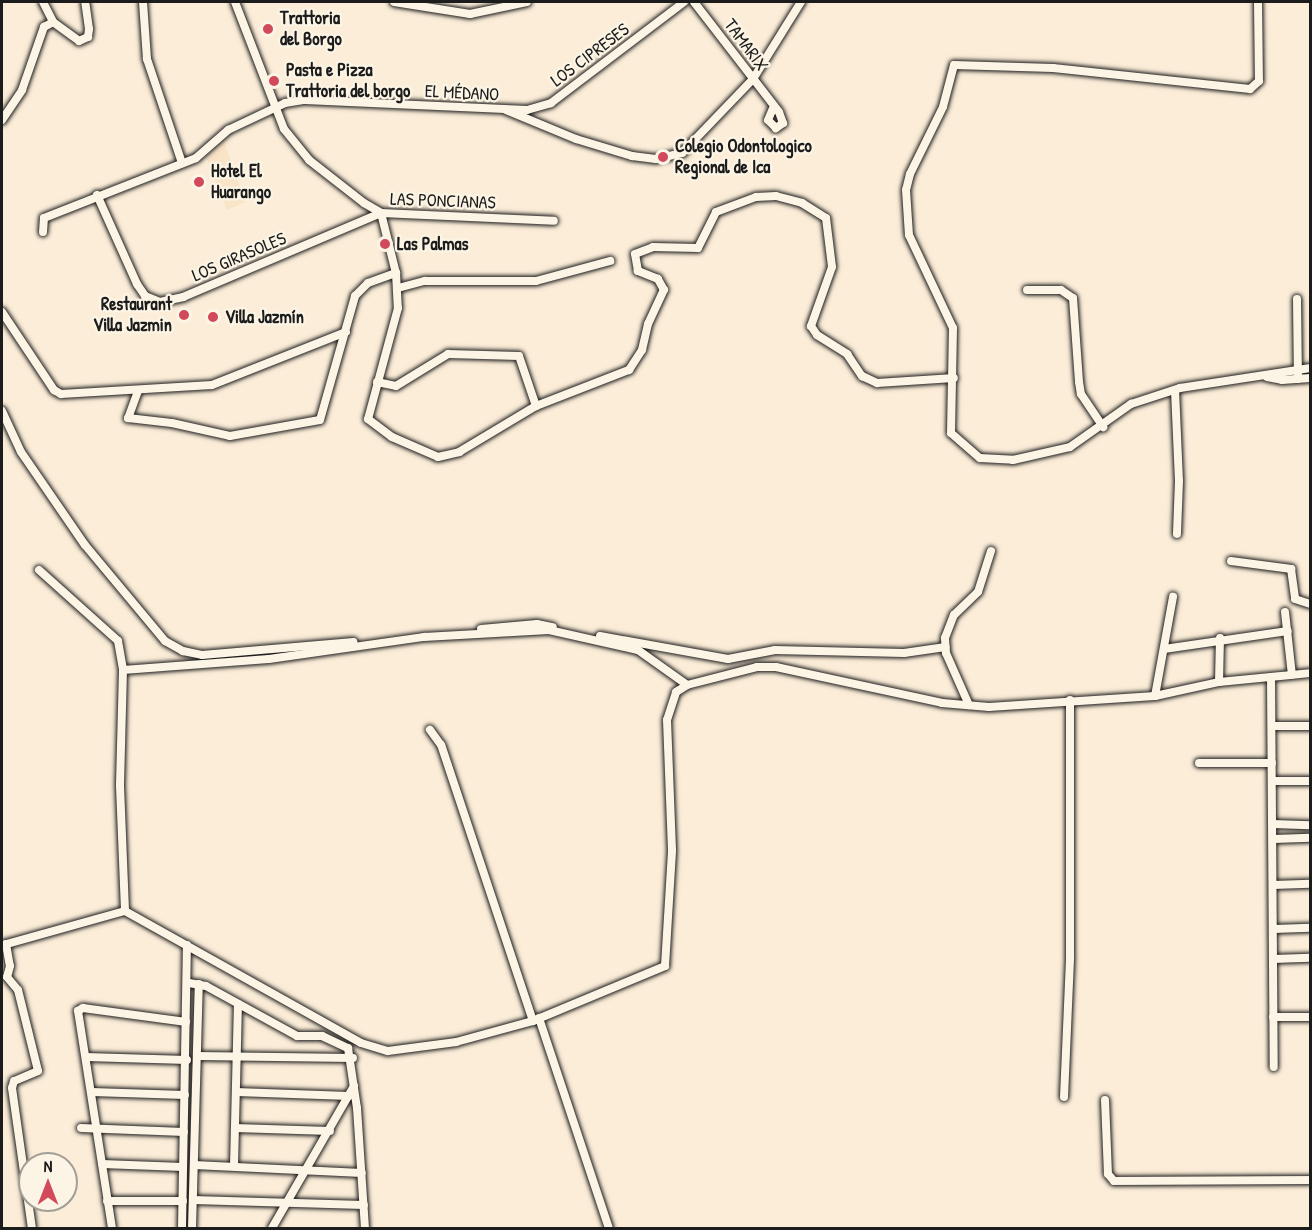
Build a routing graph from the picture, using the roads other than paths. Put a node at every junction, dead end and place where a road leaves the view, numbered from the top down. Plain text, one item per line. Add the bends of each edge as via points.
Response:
1 (43, 2) edge
2 (86, 2) edge
3 (143, 2) edge
4 (238, 2) edge
5 (394, 2) edge
6 (527, 2) edge
7 (684, 2) edge
8 (694, 2) edge
9 (801, 2) edge
10 (1258, 2) edge
11 (53, 22) junction
12 (753, 79) junction
13 (774, 106) dead end
14 (273, 107) junction
15 (505, 109) junction
16 (2, 120) edge
17 (182, 163) junction
18 (97, 195) junction
19 (381, 213) junction
20 (554, 221) dead end
21 (43, 232) dead end
22 (610, 261) dead end
23 (396, 273) junction
24 (398, 288) junction
25 (1027, 290) dead end
26 (1297, 299) dead end
27 (2, 312) edge
28 (346, 332) junction
29 (1311, 368) edge
30 (1298, 369) junction
31 (1267, 377) junction
32 (954, 378) junction
33 (1311, 378) edge
34 (1298, 379) junction
35 (377, 382) junction
36 (1175, 390) junction
37 (138, 391) junction
38 (536, 406) junction
39 (2, 411) edge
40 (1103, 427) junction
41 (1177, 534) dead end
42 (991, 551) dead end
43 (1231, 561) dead end
44 (39, 570) dead end
45 (1173, 597) dead end
46 (1311, 604) edge
47 (1285, 612) dead end
48 (1288, 632) junction
49 (1220, 638) junction
50 (946, 646) junction
51 (1164, 649) junction
52 (123, 670) junction
53 (1311, 673) edge
54 (1292, 675) junction
55 (1271, 677) junction
56 (1219, 682) junction
57 (687, 685) junction
58 (1155, 696) junction
59 (1070, 700) junction
60 (969, 705) junction
61 (1272, 726) junction
62 (1311, 726) edge
63 (430, 730) dead end
64 (1199, 763) dead end
65 (1272, 763) junction
66 (1272, 781) junction
67 (1311, 781) edge
68 (1273, 824) junction
69 (1311, 825) edge
70 (1311, 838) edge
71 (1274, 839) junction
72 (1311, 884) edge
73 (1273, 885) junction
74 (125, 911) junction
75 (1311, 928) edge
76 (1274, 929) junction
77 (4, 945) edge
78 (187, 945) junction
79 (1311, 958) edge
80 (1273, 959) junction
81 (189, 983) junction
82 (199, 984) junction
83 (238, 1004) junction
84 (1273, 1017) junction
85 (1311, 1017) edge
86 (536, 1019) junction
87 (186, 1022) junction
88 (197, 1056) junction
89 (237, 1056) junction
90 (86, 1057) junction
91 (353, 1058) junction
92 (187, 1060) junction
93 (1274, 1067) dead end
94 (355, 1084) junction
95 (92, 1092) junction
96 (236, 1092) junction
97 (185, 1095) junction
98 (349, 1096) junction
99 (1065, 1096) dead end
100 (1104, 1101) dead end
101 (97, 1126) junction
102 (81, 1128) dead end
103 (235, 1128) junction
104 (330, 1131) junction
105 (184, 1132) junction
106 (102, 1164) junction
107 (194, 1165) junction
108 (234, 1166) junction
109 (183, 1167) junction
110 (309, 1169) junction
111 (362, 1173) junction
112 (1311, 1180) edge
113 (193, 1200) junction
114 (107, 1201) junction
115 (183, 1202) junction
116 (289, 1202) junction
117 (364, 1205) junction
118 (32, 1228) edge
119 (112, 1228) edge
120 (182, 1228) edge
121 (192, 1228) edge
122 (272, 1228) edge
123 (365, 1228) edge
124 (609, 1228) edge

1 - 11 street
2 - 11 street via 89,29 83,41
3 - 17 street via 147,59
4 - 14 street, LAS PONCIANAS
5 - 6 street via 470,14
7 - 15 street, LOS CIPRESES via 560,98 527,110
8 - 12 street, TAMARIX
9 - 12 street, EL MÉDANO
10 - 32 street via 1259,81 1250,89 1053,68 954,65 943,107 906,190 914,250 953,328
11 - 16 street via 44,27 22,90
12 - 13 street, TAMARIX
12 - 15 street, EL MÉDANO via 692,146 665,158 632,156 576,139
14 - 15 street, EL MÉDANO via 305,100
14 - 17 street, EL MÉDANO via 228,130 203,154
14 - 19 street, LAS PONCIANAS via 309,160
17 - 18 street, EL MÉDANO
18 - 19 street, LOS GIRASOLES via 137,284 145,296 160,302 183,297
18 - 21 street, EL MÉDANO via 44,218
19 - 20 street, LAS PONCIANAS
19 - 23 street
22 - 24 street via 536,281 425,281
23 - 24 street
23 - 28 street via 358,291
24 - 35 street via 398,308
25 - 40 street via 1061,290 1073,298 1079,382
26 - 30 street
27 - 37 street via 57,393
28 - 37 street via 212,385
28 - 37 street via 323,415 314,421 237,438 128,418
29 - 30 street
30 - 31 street
30 - 34 street
31 - 34 street
31 - 36 street
32 - 38 street via 869,381 847,354 817,335 812,320 833,260 828,224 813,208 766,196 743,200 716,212 698,248 653,247 634,254 638,271 658,279 664,290 634,366
32 - 40 street via 951,433 980,458 1001,462 1041,456 1078,444
33 - 34 street
35 - 38 street via 396,386 448,354 519,356
35 - 38 street via 369,410 372,426 438,457 459,452
36 - 40 street via 1131,404
36 - 41 street
39 - 50 street via 21,452 86,545 165,641 183,651 232,655 537,624 728,659 776,650 904,653
42 - 50 street via 978,592 948,626
43 - 46 street via 1291,569 1295,599
44 - 52 street via 115,638 123,656
45 - 51 street
47 - 48 street
48 - 49 street
48 - 54 street
49 - 51 street
49 - 56 street
50 - 60 street
51 - 58 street
52 - 57 street via 269,659 424,638 549,630 638,650
52 - 74 street via 120,786
53 - 54 street
54 - 55 street
55 - 56 street
55 - 61 street
56 - 58 street
57 - 60 street via 757,667 788,667
57 - 86 street via 676,692 667,720 672,850 665,966
58 - 59 street
59 - 60 street
59 - 99 street via 1070,957
61 - 62 street
61 - 65 street
63 - 86 street via 441,744
64 - 65 street
65 - 66 street
66 - 67 street
66 - 68 street
68 - 69 street
68 - 71 street
70 - 71 street
71 - 73 street
72 - 73 street
73 - 76 street
74 - 77 street
74 - 78 street
75 - 76 street
76 - 80 street
77 - 118 street via 10,966 6,977 18,990 38,1071 14,1082 12,1088
78 - 81 street
78 - 86 street via 374,1049 402,1050 456,1042
79 - 80 street
80 - 84 street
81 - 82 street
81 - 87 street
82 - 83 street
82 - 88 street
83 - 89 street
83 - 91 street via 297,1036 322,1036 343,1043
84 - 85 street
84 - 93 street
86 - 124 street
87 - 90 street via 81,1008 78,1012
87 - 92 street
88 - 89 street
88 - 107 street
89 - 91 street
89 - 96 street
90 - 92 street
90 - 95 street
91 - 94 street
92 - 97 street
94 - 98 street
94 - 111 street
95 - 97 street
95 - 101 street
96 - 98 street
96 - 103 street
97 - 105 street
98 - 104 street
100 - 112 street via 1108,1174 1114,1181
101 - 102 street
101 - 105 street
101 - 106 street
103 - 104 street
103 - 108 street
104 - 110 street
105 - 109 street
106 - 109 street
106 - 114 street
107 - 108 street
107 - 113 street
108 - 110 street
109 - 115 street
110 - 111 street
110 - 116 street
111 - 117 street
113 - 116 street
113 - 121 street
114 - 115 street
114 - 119 street
115 - 120 street
116 - 117 street
116 - 122 street
117 - 123 street

